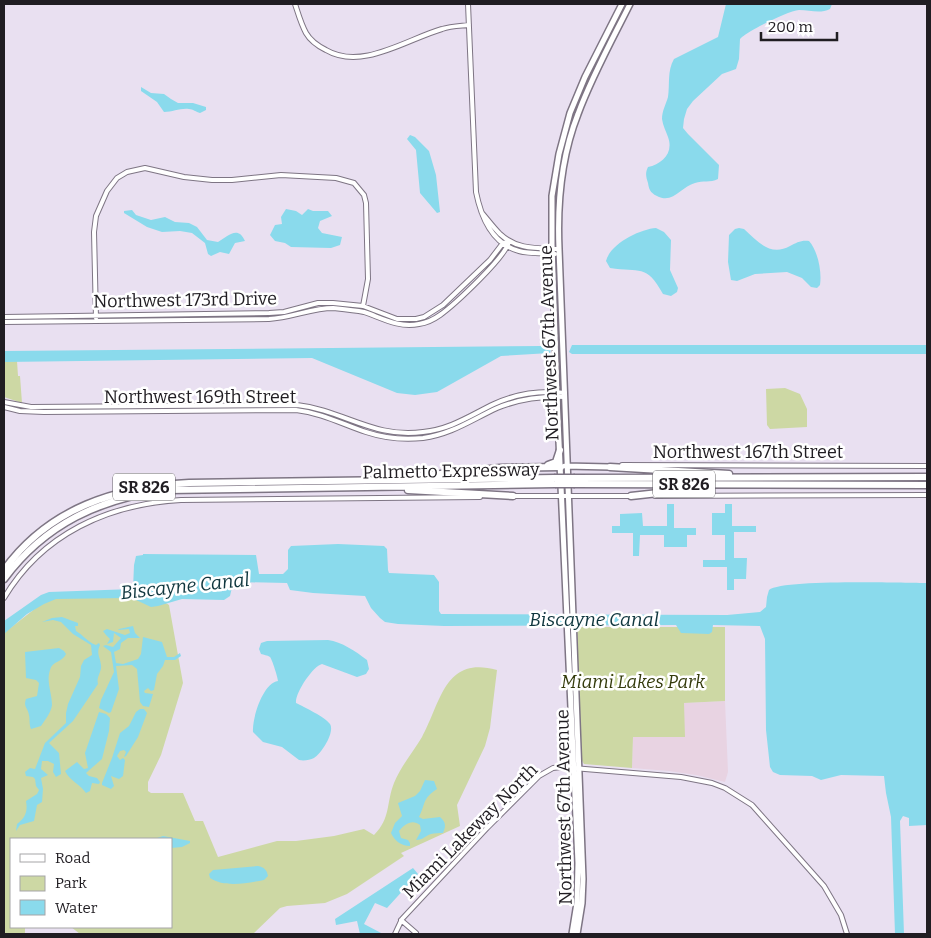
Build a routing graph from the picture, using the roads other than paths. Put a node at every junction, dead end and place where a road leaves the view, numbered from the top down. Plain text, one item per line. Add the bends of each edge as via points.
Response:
1 (295, 4) edge
2 (468, 4) edge
3 (622, 4) edge
4 (630, 4) edge
5 (469, 25) junction
6 (576, 99) junction
7 (582, 102) junction
8 (482, 213) junction
9 (509, 241) junction
10 (503, 243) junction
11 (508, 246) junction
12 (552, 251) junction
13 (559, 252) junction
14 (560, 292) junction
15 (554, 300) junction
16 (326, 303) junction
17 (363, 306) junction
18 (561, 308) junction
19 (326, 309) junction
20 (96, 316) junction
21 (4, 317) edge
22 (4, 322) edge
23 (96, 322) junction
24 (557, 394) junction
25 (565, 395) junction
26 (4, 402) edge
27 (4, 407) edge
28 (452, 428) junction
29 (414, 433) junction
30 (413, 438) junction
31 (560, 450) junction
32 (545, 466) junction
33 (610, 466) junction
34 (927, 466) edge
35 (564, 467) junction
36 (927, 477) edge
37 (748, 478) junction
38 (310, 481) junction
39 (554, 481) junction
40 (575, 481) junction
41 (792, 485) junction
42 (927, 485) edge
43 (382, 487) junction
44 (927, 495) edge
45 (513, 496) junction
46 (562, 496) junction
47 (569, 496) junction
48 (631, 496) junction
49 (4, 570) edge
50 (4, 580) edge
51 (572, 589) junction
52 (567, 597) junction
53 (4, 598) edge
54 (572, 605) junction
55 (570, 613) junction
56 (576, 768) junction
57 (401, 920) junction
58 (416, 933) edge
59 (394, 934) edge
60 (572, 934) edge
61 (577, 934) edge
62 (847, 934) edge

1 - 5 street via 310,38 323,49 344,57 364,56 406,44 443,28
2 - 5 street
3 - 6 main road, Northwest 67th Avenue
4 - 7 main road, Northwest 67th Avenue
5 - 8 street via 476,192
6 - 7 main road
6 - 12 main road, Northwest 67th Avenue via 554,176
7 - 13 main road, Northwest 67th Avenue via 561,178
8 - 9 street
8 - 10 street via 487,226
9 - 10 street
9 - 11 street, Northwest 173rd Drive
9 - 12 street via 522,247
10 - 11 street
10 - 17 street, Northwest 173rd Drive via 481,269 431,314 416,319 398,319
11 - 12 street via 521,252
11 - 19 street, Northwest 173rd Drive via 447,310 426,322 396,324 362,312
12 - 13 street
12 - 15 main road, Northwest 67th Avenue
13 - 14 main road, Northwest 67th Avenue
14 - 15 main road
14 - 18 main road, Northwest 67th Avenue
15 - 18 main road
15 - 24 main road, Northwest 67th Avenue
16 - 17 street, Northwest 173rd Drive
16 - 19 street
16 - 20 street, Northwest 173rd Drive via 269,313
17 - 20 street via 368,279 366,203 354,182 298,175 212,180 145,168 127,172 112,184 100,205 94,225
18 - 25 main road, Northwest 67th Avenue
19 - 23 street, Northwest 173rd Drive via 269,319
20 - 21 street, Northwest 173rd Drive
20 - 23 street
22 - 23 street, Northwest 173rd Drive
24 - 25 street, Northwest 169th Street
24 - 28 street, Northwest 169th Street via 536,392 509,398
24 - 31 main road, Northwest 67th Avenue
25 - 35 main road, Northwest 67th Avenue
26 - 29 street, Northwest 169th Street via 31,407 297,405 324,410 377,430
27 - 30 street, Northwest 169th Street via 44,412 296,410 324,415 376,435
28 - 29 street, Northwest 169th Street
28 - 30 street, Northwest 169th Street via 431,436
29 - 30 street
31 - 32 highway via 554,463
31 - 35 main road, Northwest 67th Avenue
32 - 35 highway
32 - 38 highway
33 - 34 street, Northwest 167th Street
33 - 35 main road, Northwest 167th Street
33 - 37 highway
35 - 46 main road, Northwest 67th Avenue
35 - 47 main road, Northwest 67th Avenue
36 - 37 highway, Palmetto Expressway / SR 826
37 - 40 highway, Palmetto Expressway / SR 826
38 - 39 highway, Palmetto Expressway / SR 826
38 - 49 highway, Palmetto Expressway / SR 826 via 165,484 111,494 57,520 31,540
39 - 40 highway, Palmetto Expressway / SR 826, bridge
39 - 43 highway, Palmetto Expressway / SR 826
40 - 41 highway, Palmetto Expressway / SR 826
41 - 42 highway, Palmetto Expressway / SR 826
41 - 48 highway via 698,488
43 - 45 highway
43 - 50 highway, Palmetto Expressway / SR 826 via 168,490 130,496 95,507 62,524 37,543
44 - 48 street
45 - 46 street
45 - 53 street via 144,503 109,512 76,528 47,548 17,578
46 - 47 street
46 - 52 main road, Northwest 67th Avenue
47 - 48 street
47 - 51 main road, Northwest 67th Avenue
51 - 52 main road
51 - 54 main road, Northwest 67th Avenue
52 - 54 main road
52 - 55 main road, Northwest 67th Avenue
54 - 55 main road, Northwest 67th Avenue
55 - 56 main road, Northwest 67th Avenue
56 - 57 street, Miami Lakeway North via 552,768 538,776
56 - 60 main road, Northwest 67th Avenue via 578,884
56 - 61 main road, Northwest 67th Avenue via 583,879
56 - 62 street, Miami Lakeway North via 681,776 725,788 752,805 824,886 841,915
57 - 58 street, Miami Lakeway North
57 - 59 street, Miami Lakeway North

